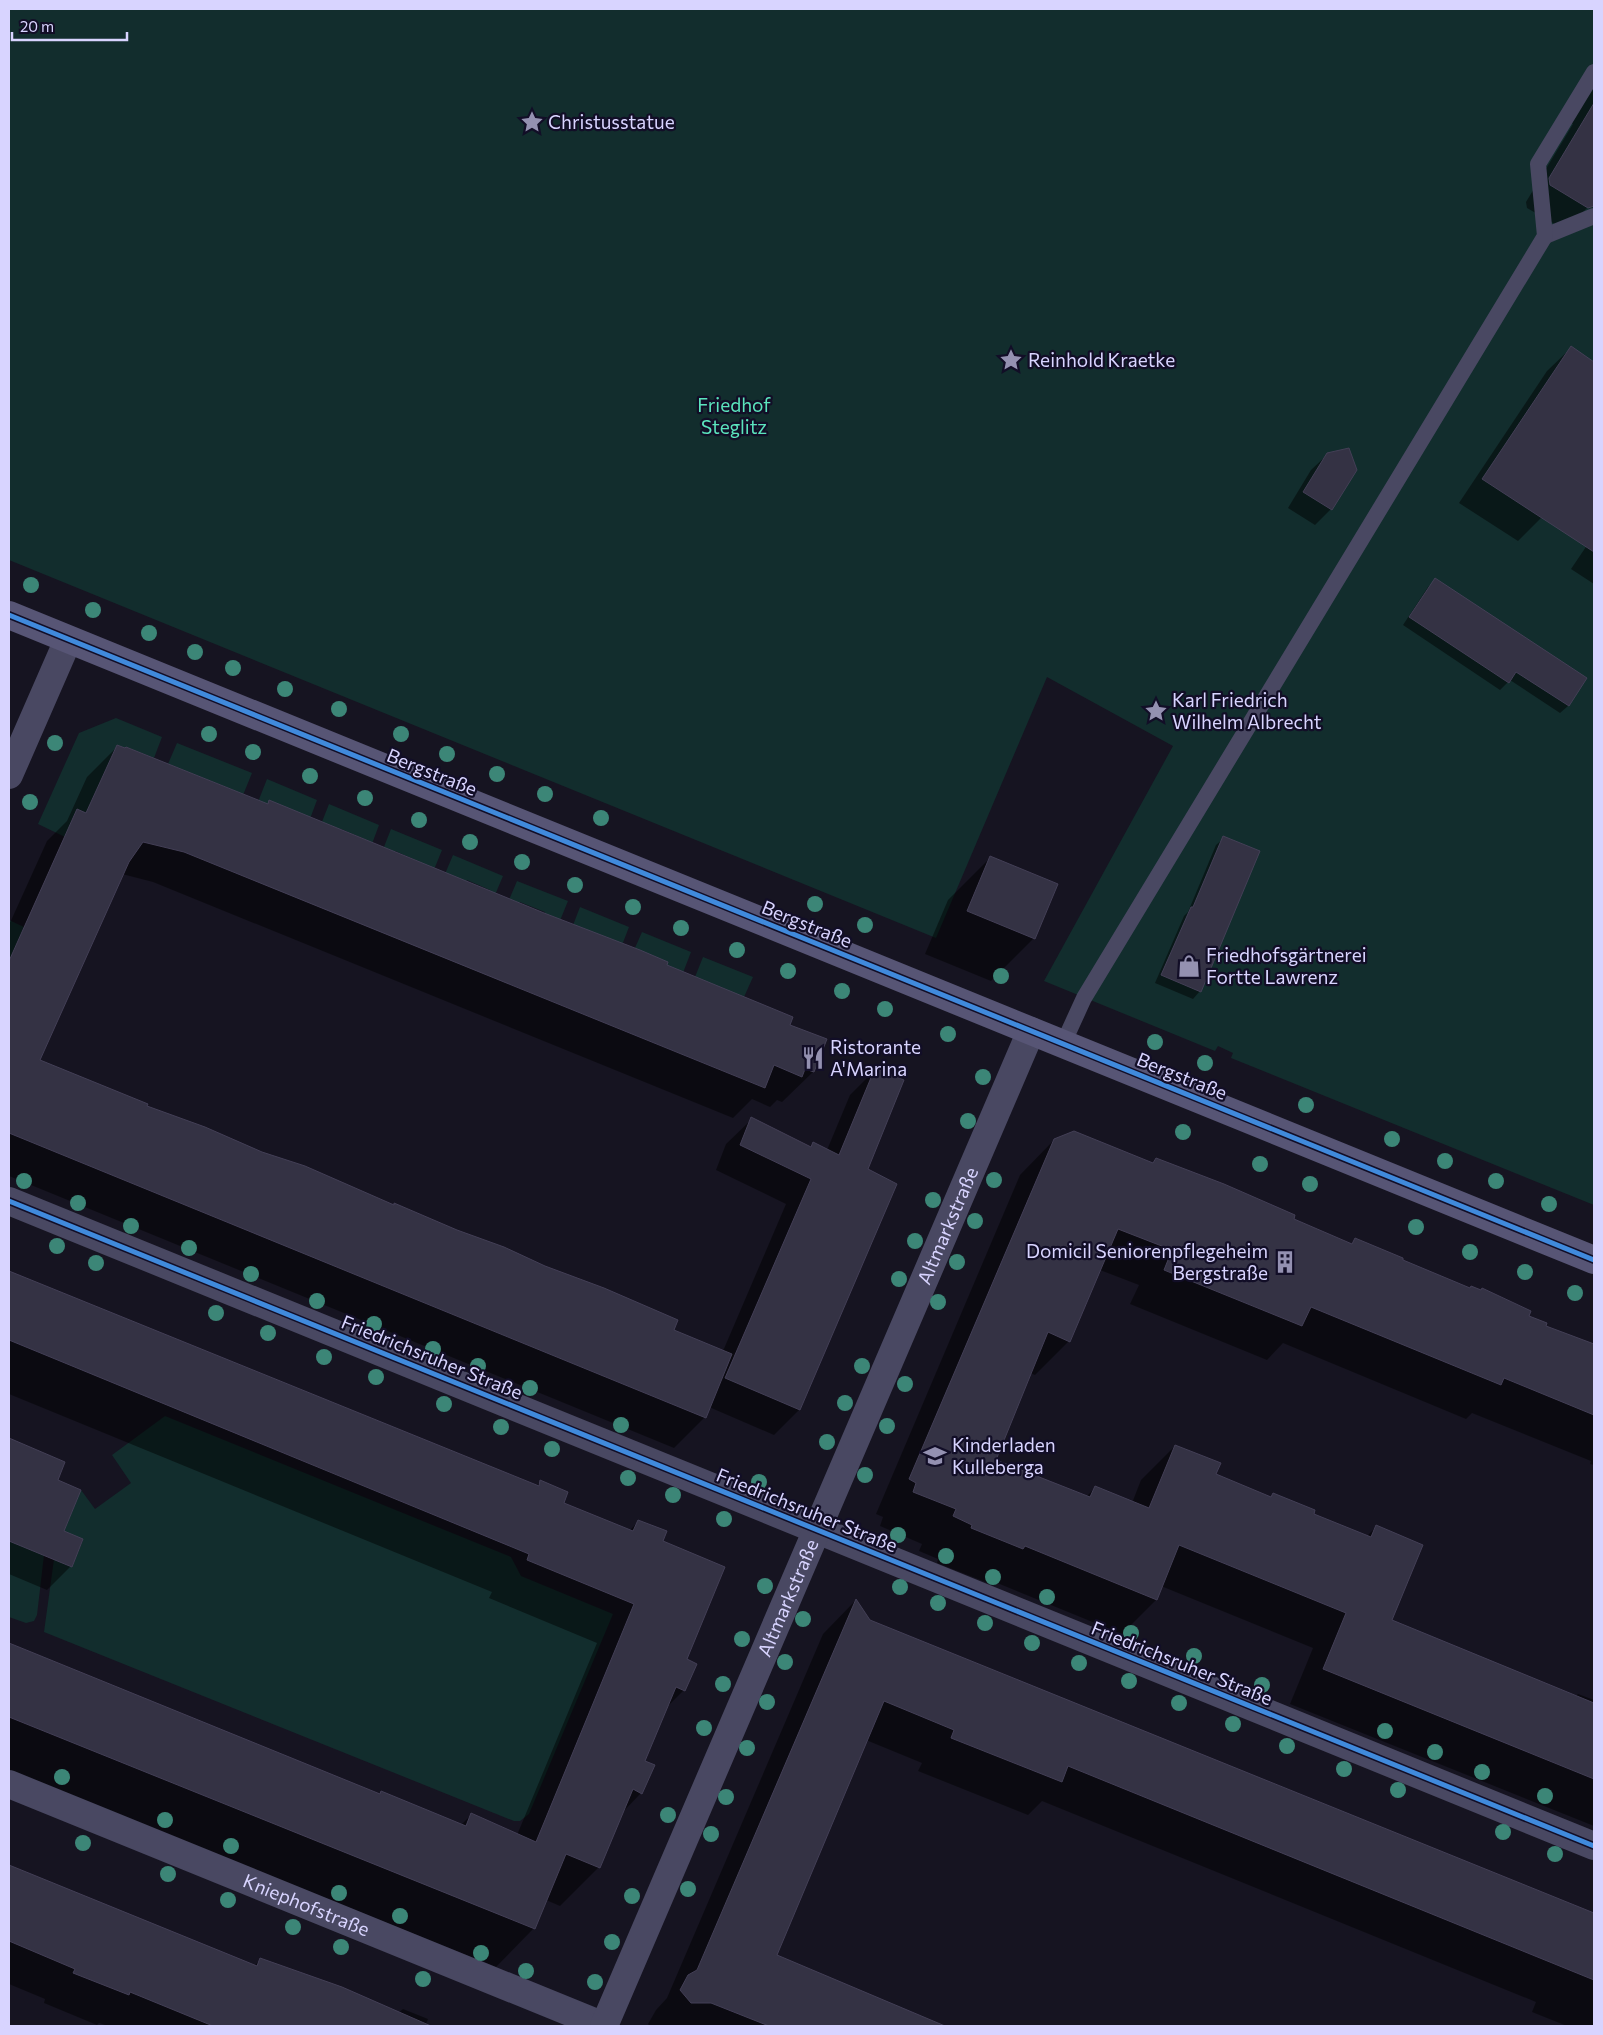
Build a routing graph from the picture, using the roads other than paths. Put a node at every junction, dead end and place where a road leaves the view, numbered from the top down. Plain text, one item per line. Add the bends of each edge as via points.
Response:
1 (1594, 72) edge
2 (1594, 216) edge
3 (1545, 236) junction
4 (9, 616) edge
5 (68, 640) junction
6 (9, 775) edge
7 (1031, 1031) junction
8 (1062, 1044) junction
9 (9, 1201) edge
10 (1594, 1260) edge
11 (817, 1530) junction
12 (9, 1784) edge
13 (1594, 1846) edge
14 (604, 2026) edge

1 - 3 lane via 1538,164
2 - 3 lane
3 - 8 lane via 1084,998
4 - 5 street, Bergstraße
5 - 6 street
5 - 7 street, Bergstraße
7 - 8 street, Bergstraße
7 - 11 street, Altmarkstraße
8 - 10 street, Bergstraße
9 - 11 street, Friedrichsruher Straße
11 - 13 street, Friedrichsruher Straße
11 - 14 street, Altmarkstraße
12 - 14 street, Kniephofstraße

